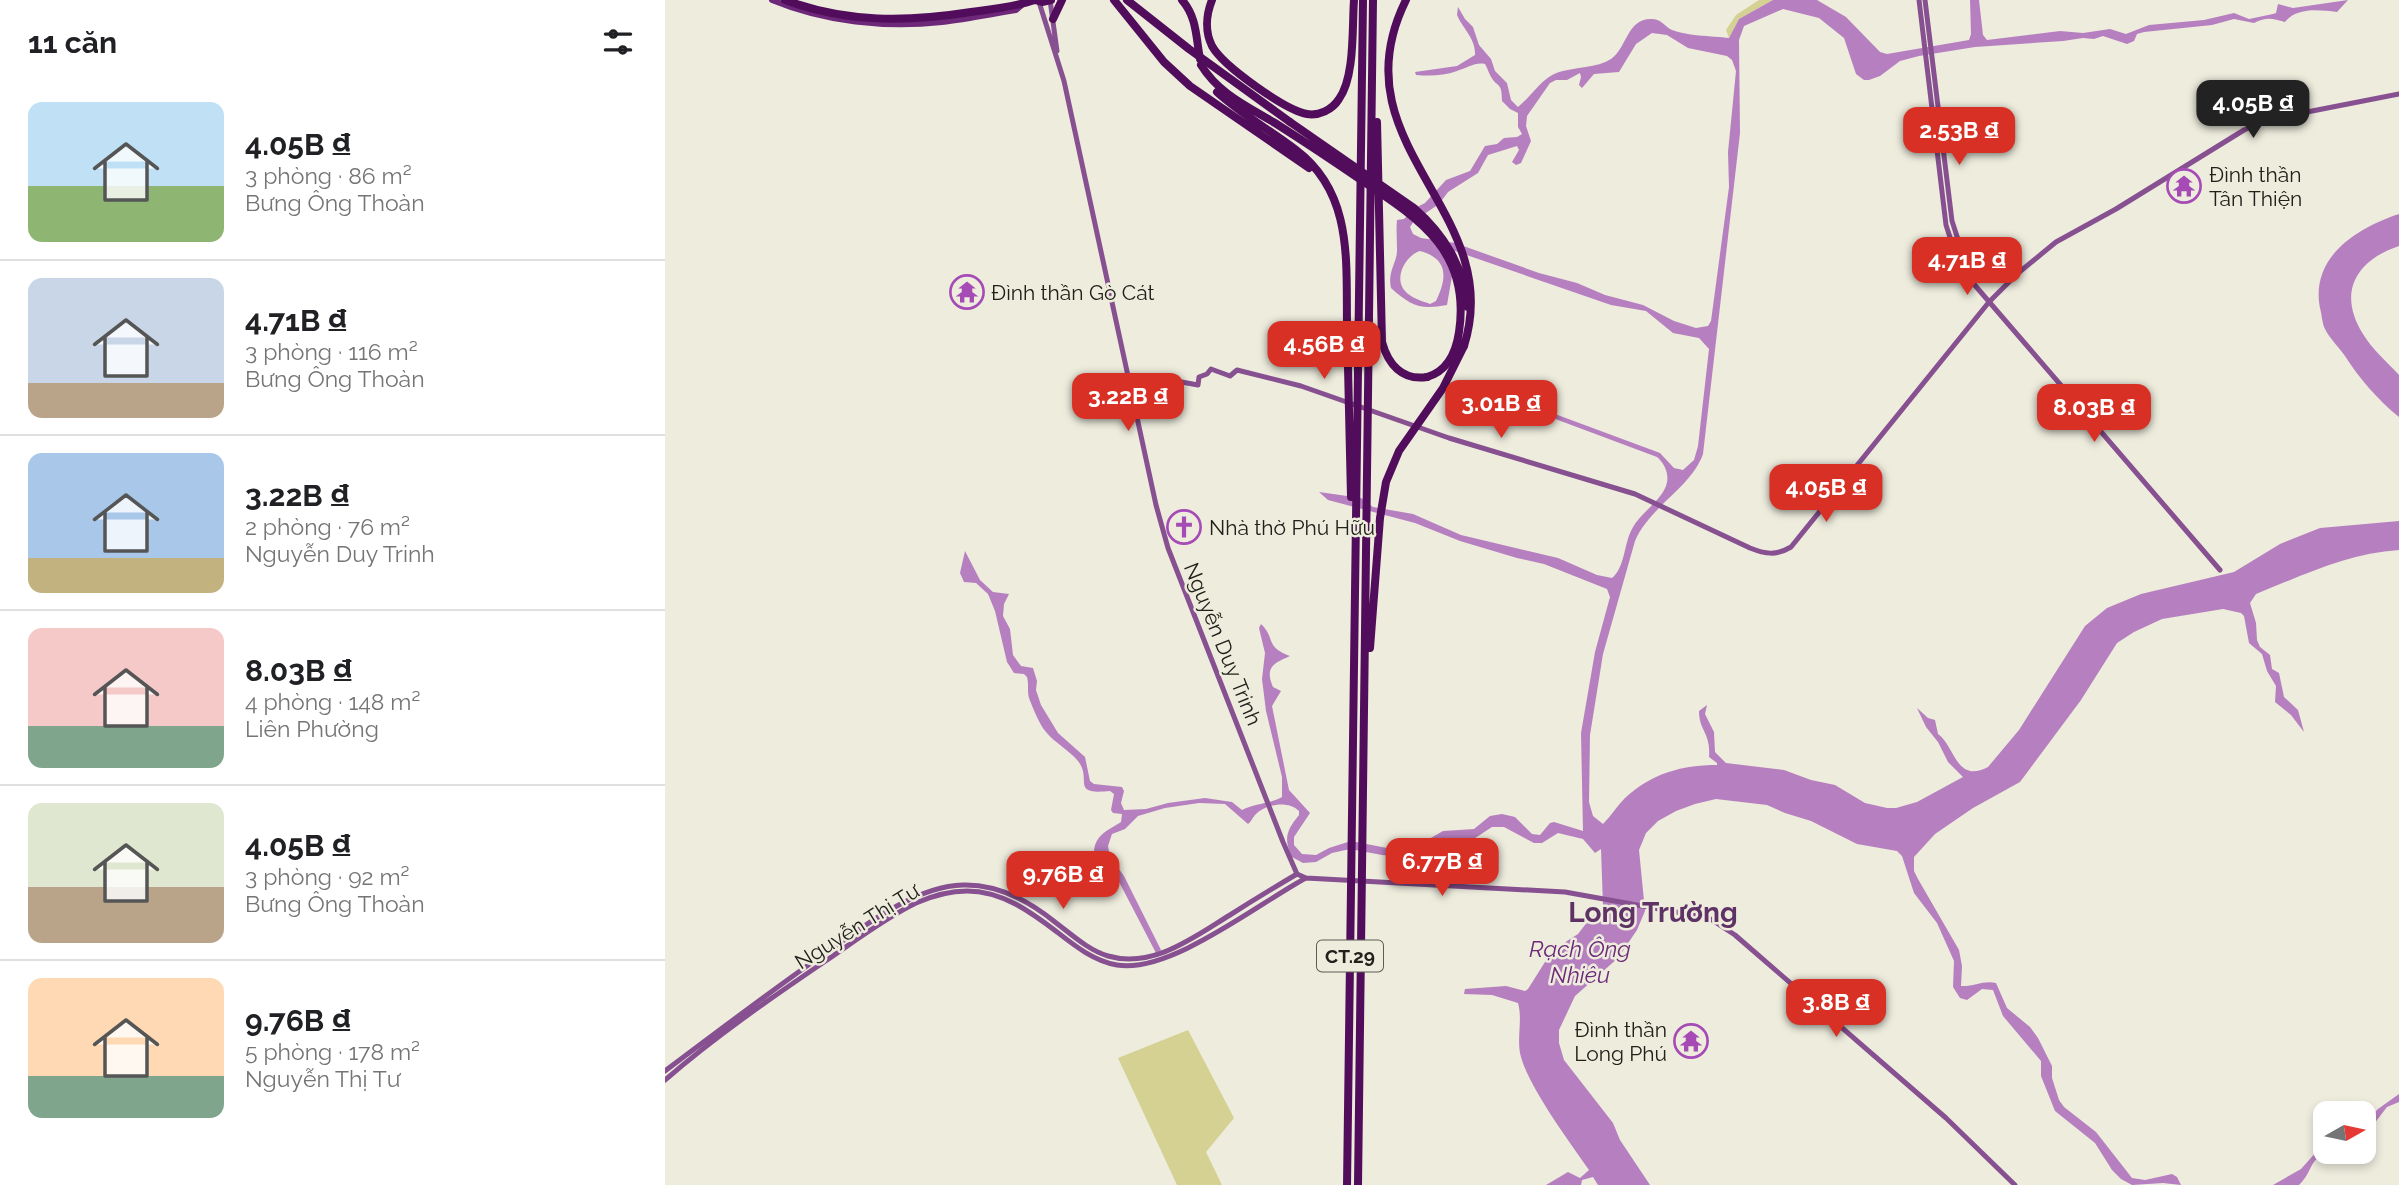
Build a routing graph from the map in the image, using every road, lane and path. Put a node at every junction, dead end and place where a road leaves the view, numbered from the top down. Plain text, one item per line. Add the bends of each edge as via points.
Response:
1 (772, 0) edge
2 (785, 0) edge
3 (1051, 0) edge
4 (1062, 0) edge
5 (1114, 0) edge
6 (1127, 0) edge
7 (1182, 0) edge
8 (1212, 0) edge
9 (1354, 0) edge
10 (1363, 0) edge
11 (1373, 0) edge
12 (1406, 0) edge
13 (1919, 0) edge
14 (1925, 0) edge
15 (1037, 1) edge
16 (1020, 3) edge
17 (1053, 19) junction
18 (909, 22) junction
19 (1927, 44) junction
20 (1058, 57) junction
21 (1201, 65) junction
22 (2399, 94) edge
23 (1320, 177) junction
24 (1411, 210) junction
25 (1421, 218) junction
26 (1989, 302) junction
27 (1467, 334) junction
28 (1130, 378) junction
29 (2220, 570) dead end
30 (1353, 727) junction
31 (1364, 728) junction
32 (1297, 874) junction
33 (1306, 878) junction
34 (838, 948) junction
35 (829, 955) junction
36 (665, 1071) edge
37 (665, 1080) edge
38 (1347, 1185) edge
39 (1358, 1185) edge
40 (2015, 1185) edge

1 - 18 main road via 831,17
2 - 18 highway via 862,18
3 - 15 highway
3 - 17 street, Nguyễn Duy Trinh
4 - 17 highway
5 - 23 highway via 1164,62 1190,86
6 - 24 highway, bridge
7 - 21 highway via 1194,22
8 - 9 highway via 1207,21 1216,53 1233,70 1304,113 1327,110 1339,100 1349,72
10 - 30 highway, CT.29, bridge
11 - 25 highway, bridge via 1382,342 1388,359 1413,377 1440,372 1453,354 1461,310 1451,264
11 - 31 highway, CT.29, bridge
12 - 27 highway via 1389,47 1388,85 1402,135 1459,242 1472,296
13 - 19 street
14 - 19 street
15 - 16 highway
15 - 20 street, Nguyễn Duy Trinh
16 - 18 highway
17 - 20 street, Nguyễn Duy Trinh
19 - 26 street via 1952,222 1966,275
20 - 28 street, Nguyễn Duy Trinh
21 - 23 highway via 1224,98 1297,150
21 - 24 highway via 1221,90
22 - 26 street via 2266,120 2244,130 2056,242
23 - 30 highway, bridge via 1343,228
24 - 25 highway
25 - 27 highway via 1449,247 1460,271
26 - 28 street via 1791,547 1775,554 1644,498 1289,383 1237,370 1230,376 1211,369 1199,377 1198,385
26 - 29 street
27 - 31 highway, bridge via 1443,388 1399,451 1386,482
28 - 32 street, Nguyễn Duy Trinh via 1168,548
30 - 38 highway, CT.29, bridge
31 - 39 highway, CT.29, bridge
32 - 33 street
32 - 34 street, Nguyễn Thị Tư via 1182,945 1136,959 1097,952 1019,898 969,885 938,889 911,900
33 - 34 street, Nguyễn Thị Tư via 1184,951 1143,965 1119,965 1094,957 1010,901 969,891 939,894 915,904
33 - 40 street via 1536,890 1709,918 1735,935 1946,1118
34 - 35 street, Nguyễn Thị Tư
35 - 36 street, Nguyễn Thị Tư via 736,1016
35 - 37 street, Nguyễn Thị Tư

